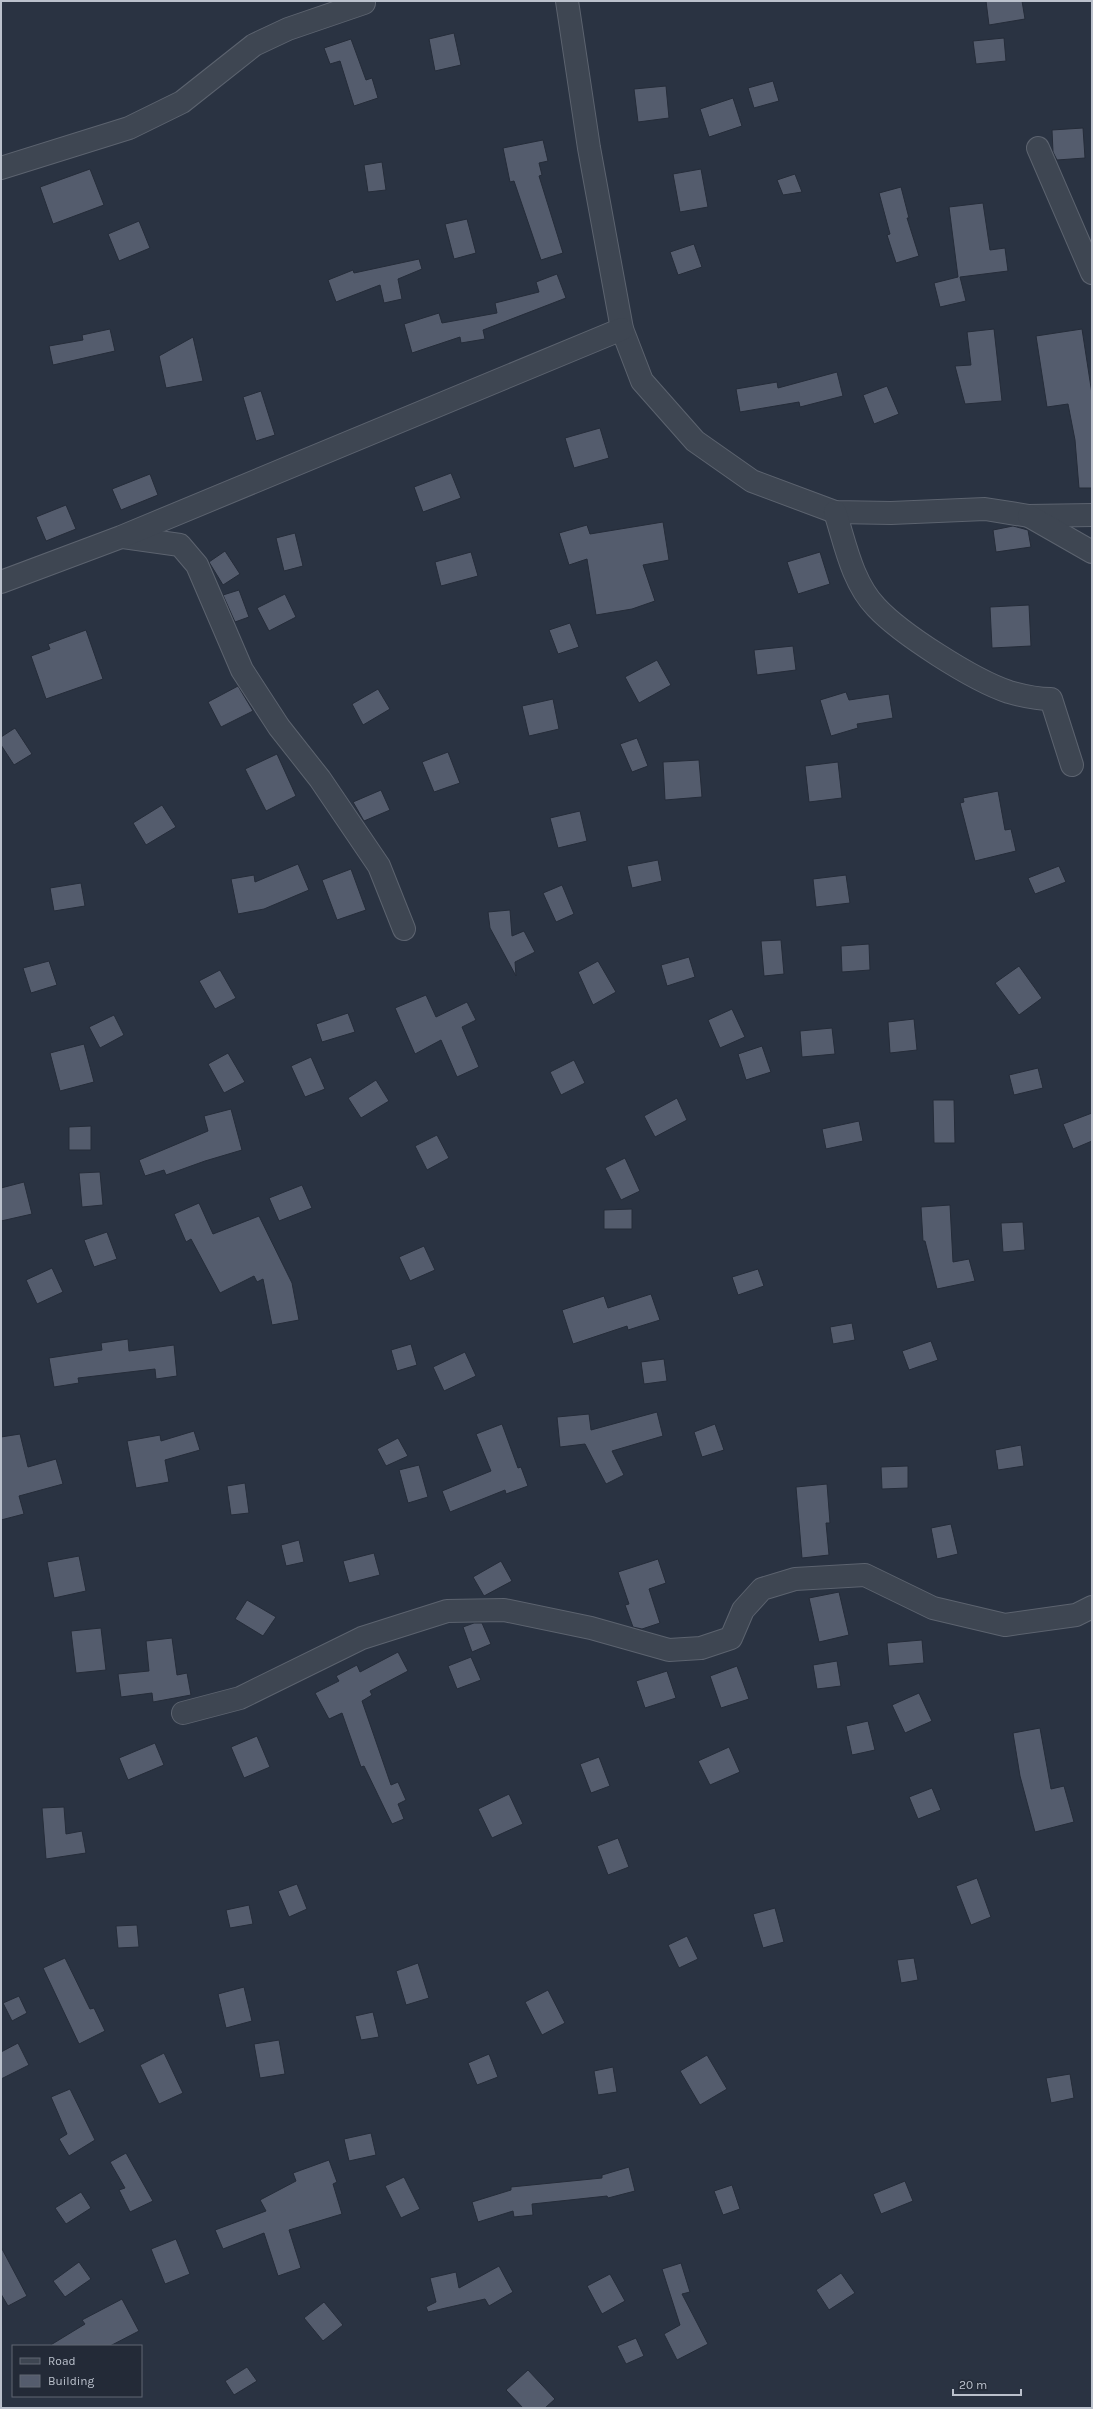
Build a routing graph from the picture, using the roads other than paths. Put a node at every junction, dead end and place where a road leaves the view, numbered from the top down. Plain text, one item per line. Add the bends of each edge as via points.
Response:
1 (567, 1) edge
2 (364, 3) dead end
3 (1038, 148) dead end
4 (1, 168) edge
5 (1092, 273) edge
6 (622, 329) junction
7 (836, 512) junction
8 (1092, 515) edge
9 (1029, 516) junction
10 (121, 537) junction
11 (1092, 552) edge
12 (1, 582) edge
13 (1072, 765) dead end
14 (404, 929) dead end
15 (1092, 1606) edge
16 (183, 1713) dead end

1 - 6 street via 589,148
2 - 4 street via 288,29 254,45 182,102 129,128
3 - 5 street
6 - 7 street via 642,381 695,441 752,481
6 - 10 street
7 - 9 street via 892,513 985,509
7 - 13 street via 854,571 875,606 913,638 964,670 1008,691 1034,698 1051,699
8 - 9 street
9 - 11 street
10 - 12 street
10 - 14 street via 180,545 197,565 242,670 279,727 320,779 379,866
15 - 16 street via 1076,1615 1005,1625 933,1608 864,1575 795,1579 762,1589 743,1610 731,1638 701,1648 669,1650 591,1628 504,1610 447,1611 362,1638 240,1698

